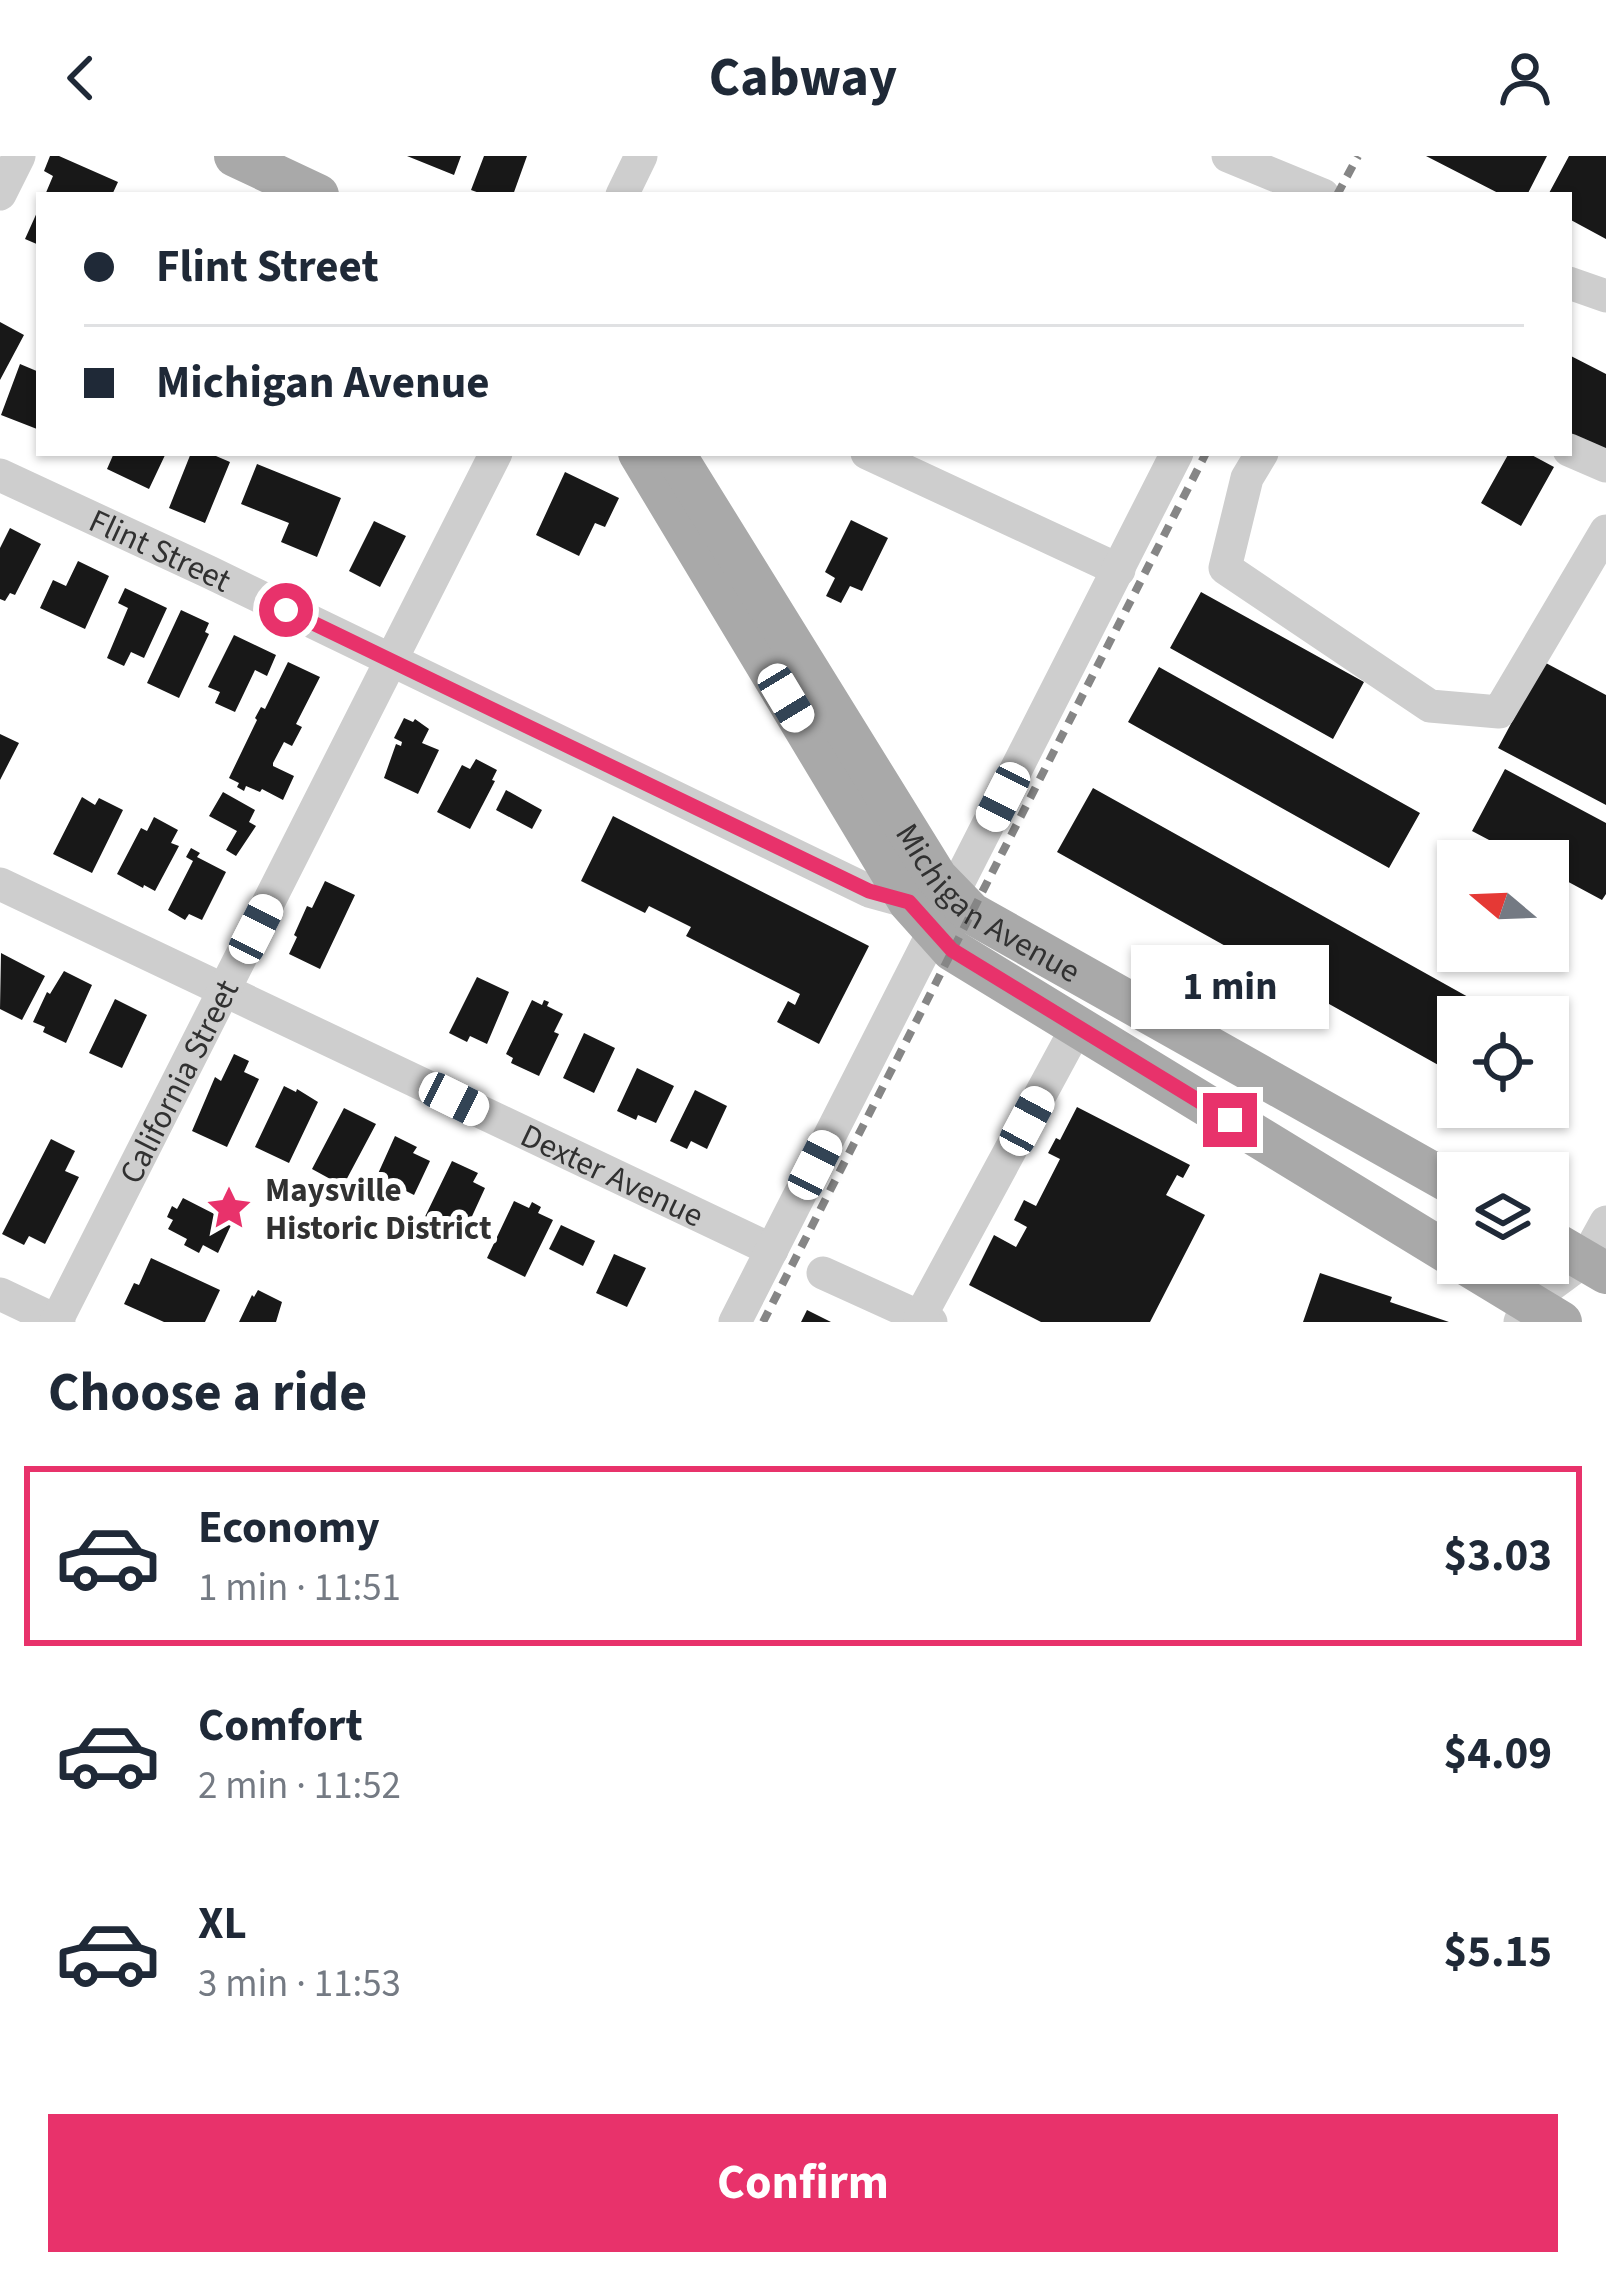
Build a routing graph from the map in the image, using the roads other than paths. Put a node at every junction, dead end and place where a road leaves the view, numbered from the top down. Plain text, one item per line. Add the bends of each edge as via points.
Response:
1 (19, 156) edge
2 (235, 156) edge
3 (640, 156) edge
4 (1228, 156) edge
5 (1288, 189) edge
6 (312, 192) edge
7 (623, 192) edge
8 (0, 194) edge
9 (1572, 284) edge
10 (1606, 296) edge
11 (1572, 451) edge
12 (494, 456) edge
13 (641, 456) edge
14 (676, 456) edge
15 (873, 456) edge
16 (1176, 456) edge
17 (1260, 456) edge
18 (1606, 466) edge
19 (0, 475) edge
20 (1606, 531) edge
21 (1119, 570) junction
22 (391, 661) junction
23 (0, 884) edge
24 (932, 909) junction
25 (225, 989) junction
26 (1077, 1027) junction
27 (1437, 1175) edge
28 (1606, 1222) edge
29 (1437, 1246) edge
30 (772, 1250) junction
31 (1595, 1266) edge
32 (823, 1273) dead end
33 (1493, 1284) edge
34 (0, 1294) edge
35 (1536, 1315) edge
36 (926, 1320) edge
37 (57, 1322) edge
38 (735, 1322) edge

1 - 8 street
2 - 6 main road
3 - 7 street
4 - 5 street
9 - 10 street
11 - 18 street
12 - 22 street, California Street
13 - 24 main road, Michigan Avenue
14 - 24 main road, Michigan Avenue via 937,878
15 - 21 street
16 - 21 street
17 - 20 street via 1225,568 1430,706 1499,712
19 - 22 street, Flint Street
21 - 24 street
22 - 24 street, Flint Street via 869,891
22 - 25 street, California Street
23 - 25 street, Dexter Avenue
24 - 26 main road, Michigan Avenue via 952,950
24 - 27 main road, Michigan Avenue via 970,914
24 - 30 street
25 - 30 street, Dexter Avenue
25 - 37 street, California Street
26 - 29 main road, Michigan Avenue
26 - 36 street
28 - 31 street
30 - 38 street
31 - 35 street
32 - 36 street
33 - 35 main road, Michigan Avenue
34 - 37 street

